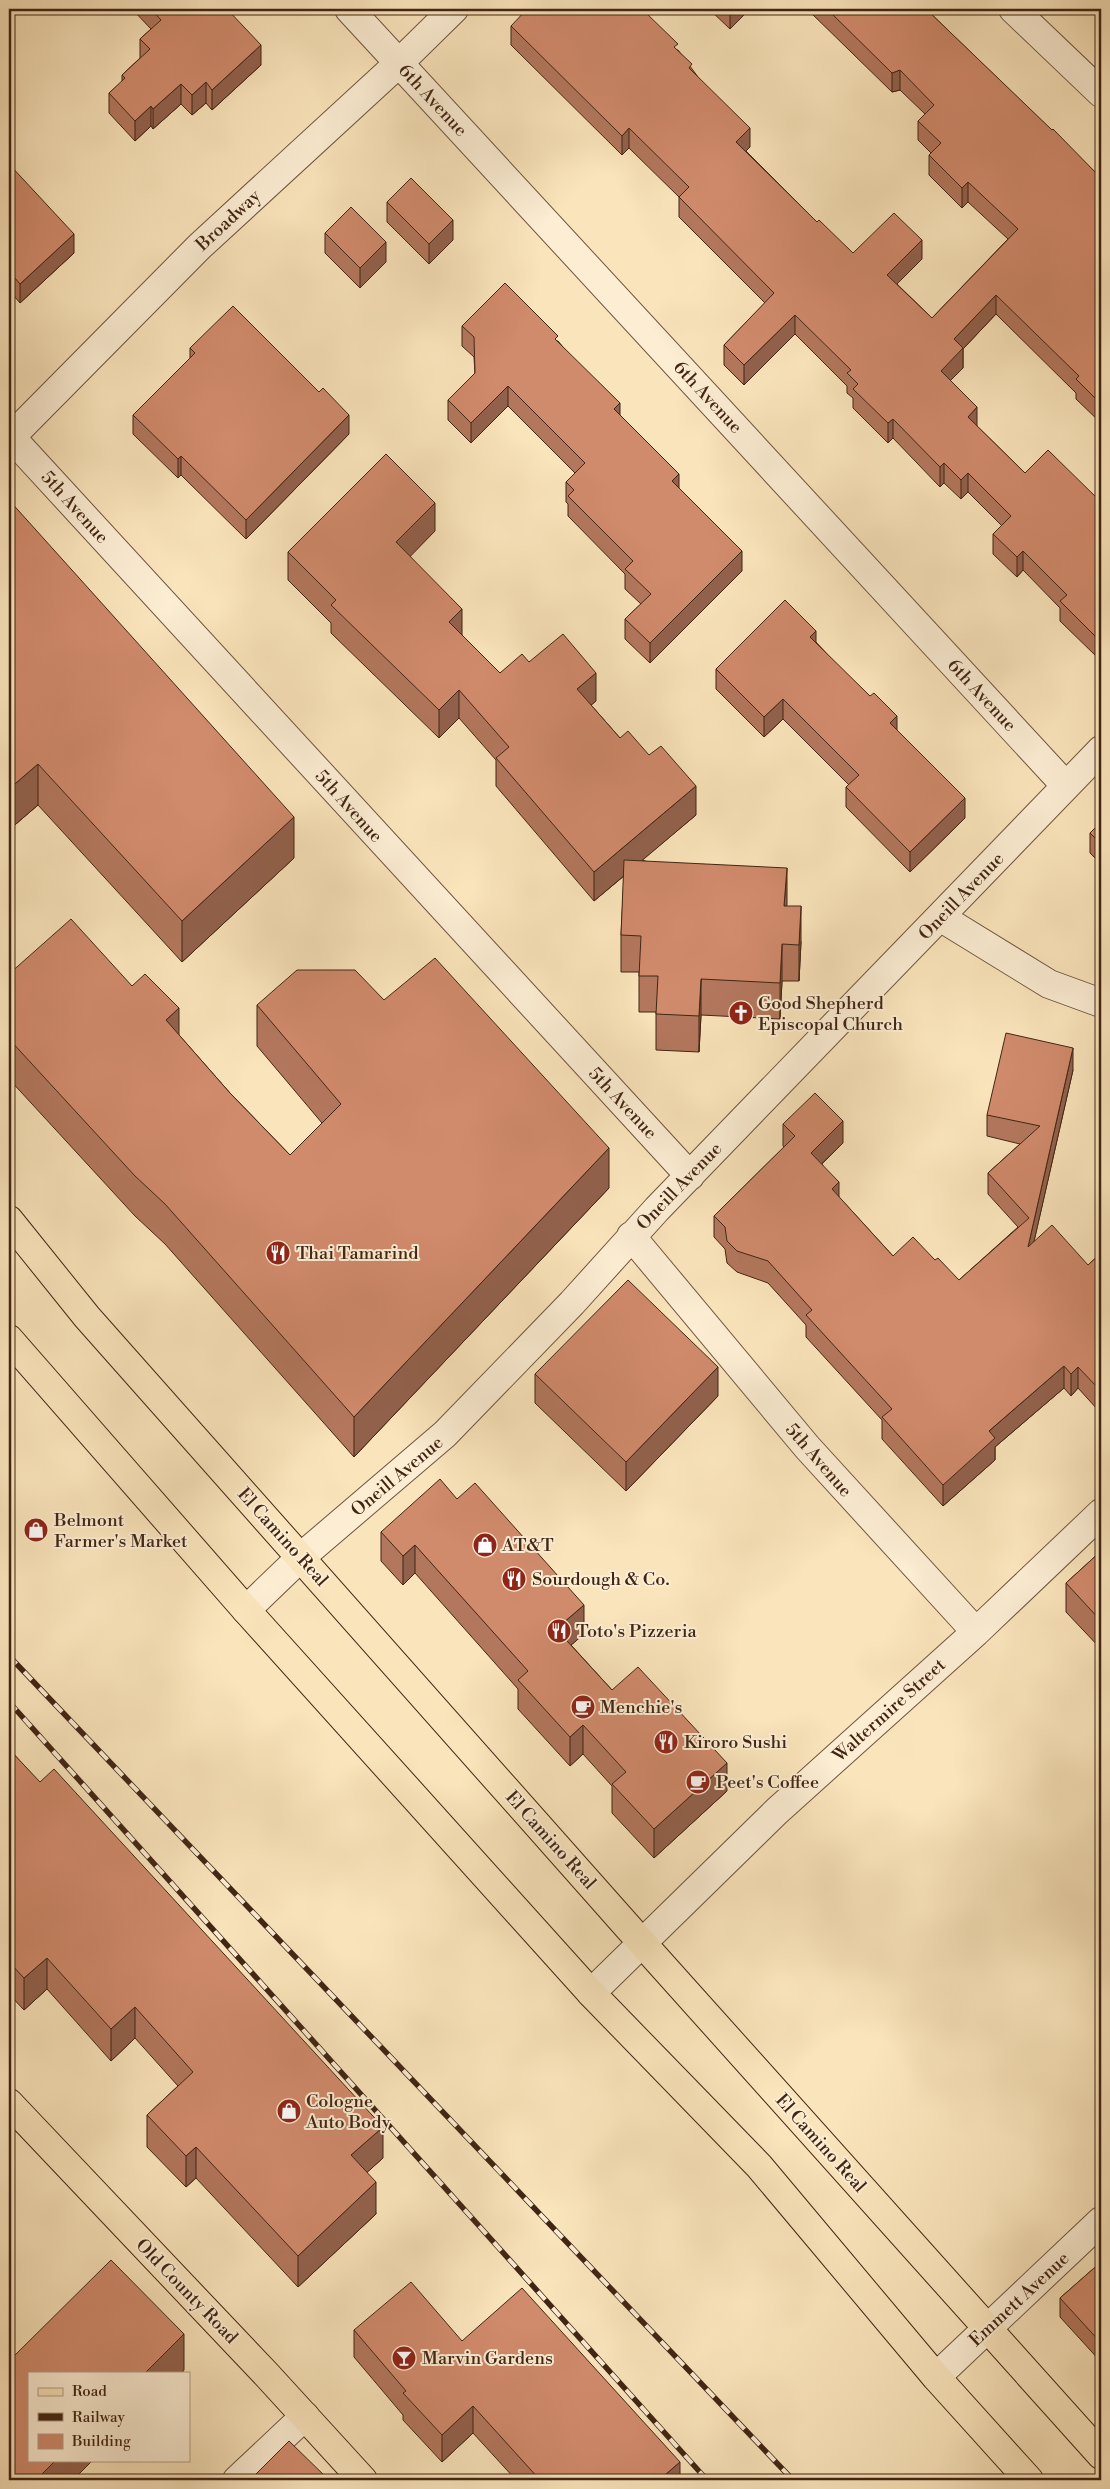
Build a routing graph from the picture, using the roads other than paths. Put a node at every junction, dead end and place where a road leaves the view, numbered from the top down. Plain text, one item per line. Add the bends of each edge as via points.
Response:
1 (349, 9) edge
2 (454, 9) edge
3 (1013, 9) edge
4 (399, 63) junction
5 (1101, 93) edge
6 (9, 437) edge
7 (1101, 750) edge
8 (1066, 786) junction
9 (940, 917) junction
10 (1101, 1003) edge
11 (690, 1176) junction
12 (9, 1220) edge
13 (631, 1236) junction
14 (9, 1339) edge
15 (1101, 1512) edge
16 (301, 1557) junction
17 (246, 1610) junction
18 (976, 1632) junction
19 (643, 1944) junction
20 (591, 1992) junction
21 (9, 2103) edge
22 (1101, 2221) edge
23 (988, 2329) junction
24 (936, 2377) junction
25 (305, 2416) junction
26 (1101, 2455) edge
27 (237, 2480) edge
28 (363, 2480) edge
29 (1029, 2480) edge

1 - 4 street, 6th Avenue
2 - 4 street, Broadway
3 - 5 street
4 - 6 street, Broadway via 200,246
4 - 8 street, 6th Avenue
6 - 11 street, 5th Avenue
7 - 8 street, Oneill Avenue
8 - 9 street, Oneill Avenue
9 - 10 street via 1049,984
9 - 11 street, Oneill Avenue
11 - 13 street, Oneill Avenue
12 - 16 main road, El Camino Real via 87,1317
13 - 16 street, Oneill Avenue via 572,1303 445,1434
13 - 18 street, 5th Avenue via 807,1447
14 - 17 main road
15 - 18 street, Waltermire Street
16 - 17 street, Oneill Avenue
16 - 19 main road, El Camino Real
17 - 20 main road
18 - 19 street, Waltermire Street via 777,1811
19 - 20 street, Waltermire Street
19 - 23 main road, El Camino Real
20 - 24 main road via 759,2166
21 - 25 main road, Old County Road
22 - 23 street, Emmett Avenue
23 - 24 street, Emmett Avenue
23 - 26 main road, El Camino Real
24 - 29 main road
25 - 27 street
25 - 28 main road, Old County Road

